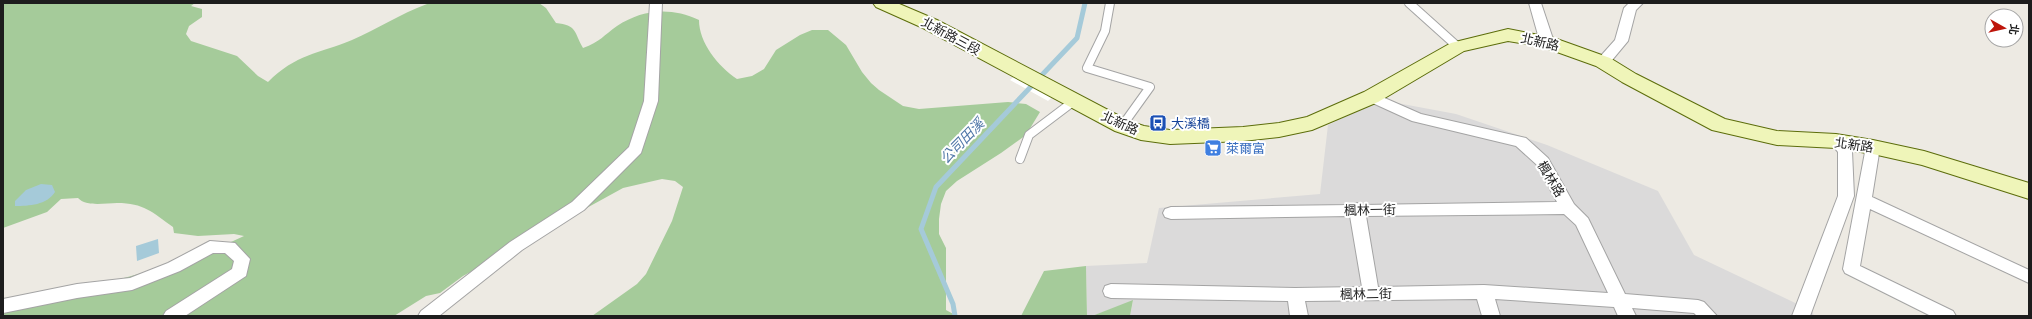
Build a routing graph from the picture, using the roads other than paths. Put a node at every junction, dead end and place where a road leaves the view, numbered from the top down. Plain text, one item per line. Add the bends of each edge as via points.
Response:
1 (656, 3) edge
2 (882, 3) edge
3 (1110, 3) edge
4 (1409, 3) edge
5 (1535, 3) edge
6 (1637, 3) edge
7 (1547, 42) junction
8 (1458, 47) junction
9 (1603, 62) junction
10 (1054, 91) joint
11 (1371, 97) junction
12 (1074, 101) junction
13 (1122, 126) junction
14 (1836, 141) junction
15 (1873, 147) junction
16 (1020, 159) dead end
17 (2029, 191) edge
18 (1864, 200) junction
19 (1568, 208) junction
20 (1357, 210) junction
21 (1171, 213) dead end
22 (2029, 277) edge
23 (1111, 291) dead end
24 (1484, 292) junction
25 (1371, 294) junction
26 (1295, 295) junction
27 (1620, 300) junction
28 (3, 306) edge
29 (429, 315) edge
30 (172, 316) edge
31 (1299, 316) edge
32 (1491, 316) edge
33 (1627, 316) edge
34 (1708, 316) edge
35 (1801, 316) edge
36 (1947, 316) edge

1 - 29 street via 651,101 636,149 578,206 516,246
2 - 10 main road, 北新路三段 via 930,24
3 - 13 lane via 1105,31 1087,68 1150,87
4 - 8 lane
5 - 7 street
6 - 9 street via 1630,8 1621,41
7 - 8 main road, 北新路 via 1508,35
7 - 9 main road, 北新路
8 - 11 main road, 北新路
9 - 14 main road, 北新路 via 1719,125 1777,138
10 - 12 main road, 北新路
11 - 13 main road, 北新路 via 1312,123 1279,130 1170,137 1142,133
11 - 19 street, 楓林路 via 1418,118 1521,142 1543,162
12 - 13 main road, 北新路
12 - 16 lane via 1028,135
14 - 15 main road, 北新路
14 - 35 street via 1845,151 1846,196
15 - 17 main road, 北新路 via 1924,158
15 - 18 street
18 - 22 street
18 - 36 street via 1851,269
19 - 20 street, 楓林一街
19 - 27 street, 楓林路 via 1582,222
20 - 21 street, 楓林一街
20 - 25 street
23 - 26 street, 楓林二街
24 - 25 street, 楓林二街
24 - 27 street, 楓林二街
24 - 32 street
25 - 26 street, 楓林二街
26 - 31 street
27 - 33 street, 楓林路
27 - 34 street, 楓林二街 via 1698,307
28 - 30 street via 77,291 132,284 174,267 210,247 229,247 242,259 240,272

